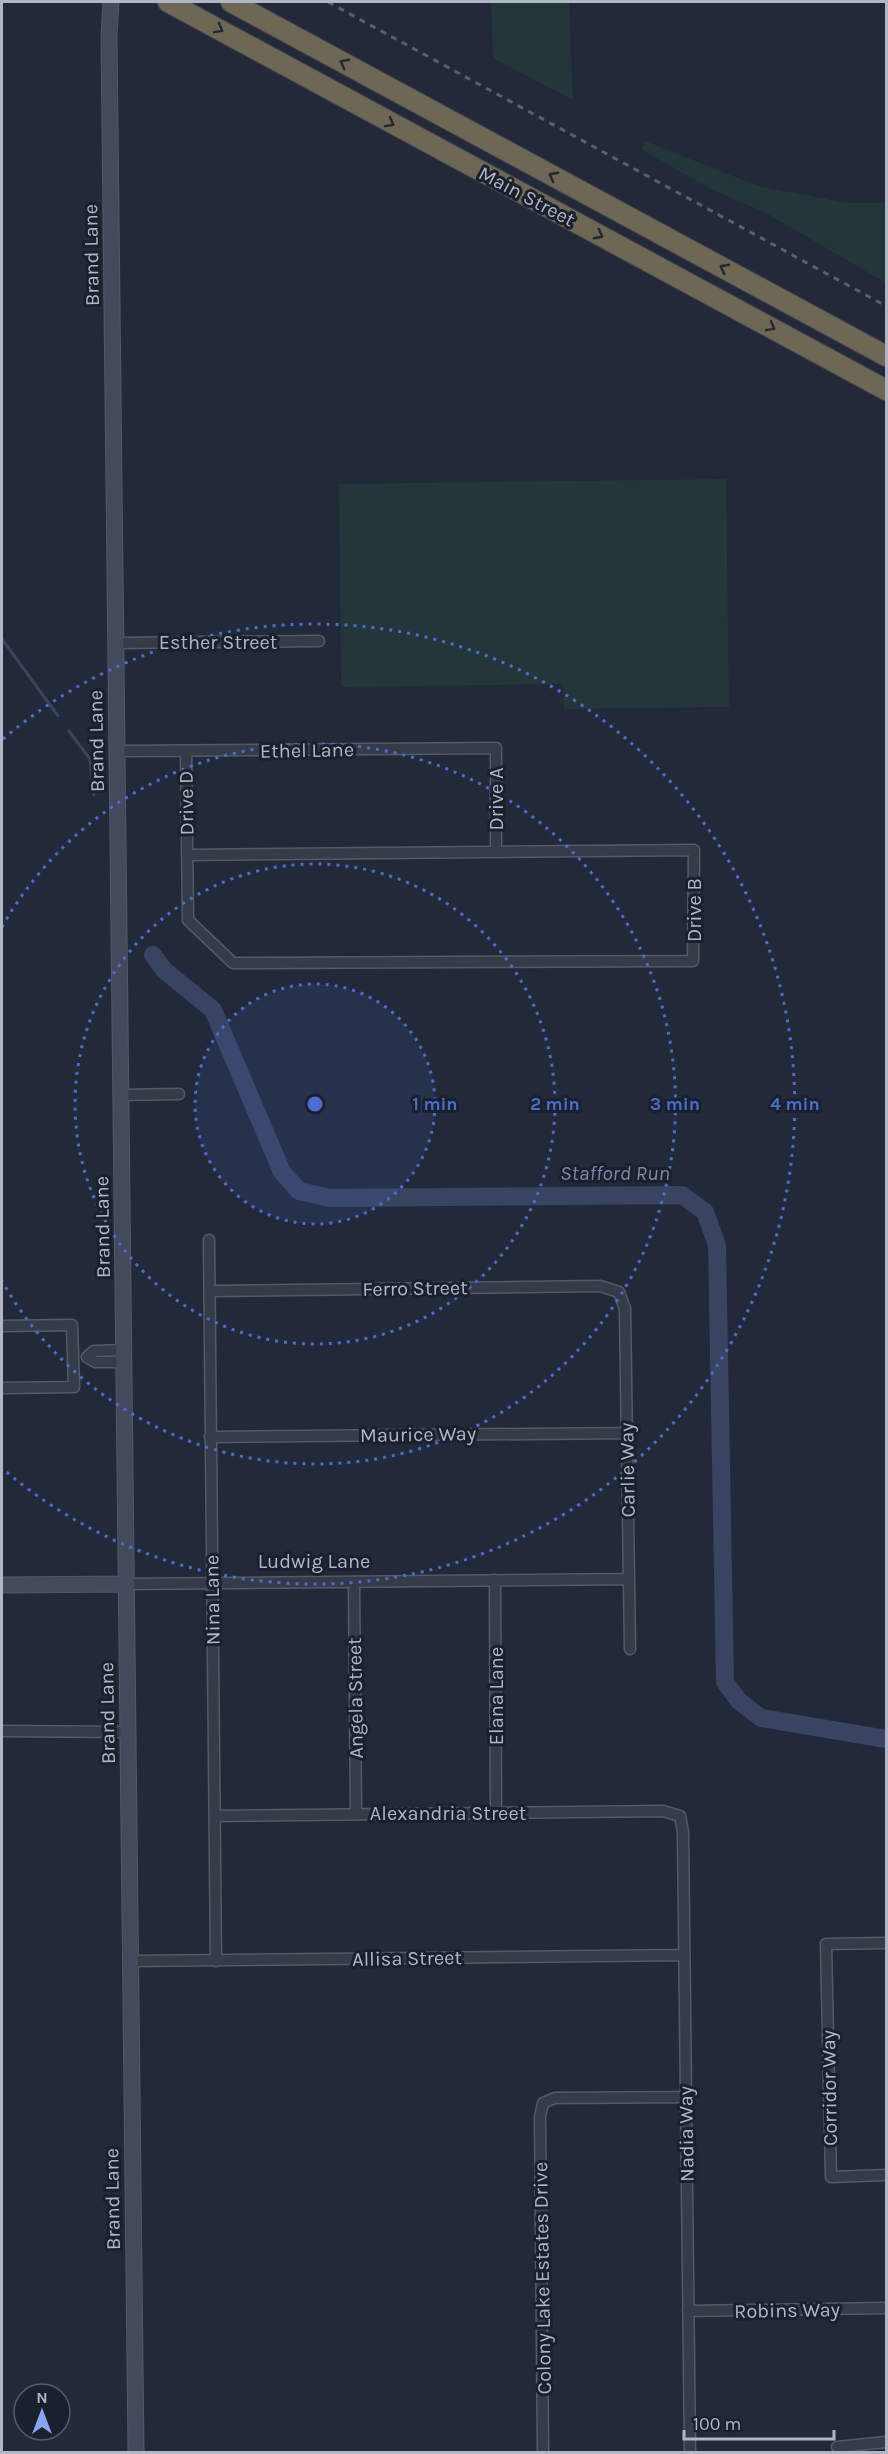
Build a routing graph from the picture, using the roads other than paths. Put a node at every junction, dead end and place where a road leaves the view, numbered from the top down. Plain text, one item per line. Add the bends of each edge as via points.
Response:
1 (111, 2) edge
2 (168, 2) edge
3 (231, 2) edge
4 (886, 356) edge
5 (886, 390) edge
6 (319, 641) dead end
7 (116, 643) junction
8 (496, 748) joint
9 (118, 751) junction
10 (186, 751) junction
11 (496, 851) junction
12 (187, 855) junction
13 (179, 1094) dead end
14 (121, 1095) junction
15 (209, 1240) dead end
16 (210, 1291) junction
17 (619, 1292) joint
18 (2, 1326) edge
19 (124, 1356) junction
20 (73, 1357) junction
21 (2, 1388) edge
22 (626, 1432) junction
23 (210, 1437) junction
24 (628, 1579) junction
25 (495, 1580) junction
26 (354, 1582) junction
27 (212, 1583) junction
28 (127, 1584) junction
29 (2, 1585) edge
30 (630, 1649) dead end
31 (2, 1731) edge
32 (129, 1732) junction
33 (496, 1813) junction
34 (356, 1814) junction
35 (215, 1816) junction
36 (680, 1816) joint
37 (886, 1943) edge
38 (684, 1955) junction
39 (131, 1961) junction
40 (216, 1961) junction
41 (685, 2097) junction
42 (886, 2175) edge
43 (886, 2308) edge
44 (688, 2311) junction
45 (886, 2442) edge
46 (837, 2447) dead end
47 (136, 2452) edge
48 (543, 2452) edge
49 (690, 2452) edge

1 - 7 street, Brand Lane
2 -> 5 highway, Main Street
4 -> 3 highway, Main Street
6 - 7 street, Esther Street
7 - 9 street, Brand Lane
8 - 10 street, Ethel Lane
8 - 11 street, Drive A
9 - 10 street, Ethel Lane
9 - 14 street, Brand Lane
10 - 12 street, Drive D
11 - 12 street, Drive B
11 - 12 street, Drive B via 694,850 693,961 233,963 188,920
13 - 14 street
14 - 19 street, Brand Lane
15 - 16 street, Nina Lane
16 - 17 street, Ferro Street via 600,1286
16 - 23 street, Nina Lane
17 - 22 street, Carlie Way via 625,1309
18 - 20 street via 72,1325
19 - 20 street via 95,1362 87,1357
19 - 28 street, Brand Lane
20 - 21 street via 74,1388
22 - 23 street, Maurice Way
22 - 24 street, Carlie Way
23 - 27 street, Nina Lane
24 - 25 street, Ludwig Lane
24 - 30 street, Carlie Way
25 - 26 street, Ludwig Lane
25 - 33 street, Elana Lane
26 - 27 street, Ludwig Lane
26 - 34 street, Angela Street
27 - 28 street, Ludwig Lane
27 - 35 street, Nina Lane
28 - 29 street, Ludwig Lane
28 - 32 street, Brand Lane
31 - 32 street
32 - 39 street, Brand Lane
33 - 34 street, Alexandria Street
33 - 36 street, Alexandria Street via 663,1811
34 - 35 street, Alexandria Street
35 - 40 street, Nina Lane
36 - 38 street, Nadia Way
37 - 42 street, Corridor Way via 826,1944 831,2177
38 - 40 street, Allisa Street
38 - 41 street, Nadia Way
39 - 40 street, Allisa Street
39 - 47 street, Brand Lane
41 - 44 street, Nadia Way
41 - 48 street, Colony Lake Estates Drive via 555,2098 543,2103
43 - 44 street, Robins Way
44 - 49 street, Nadia Way
45 - 46 street

